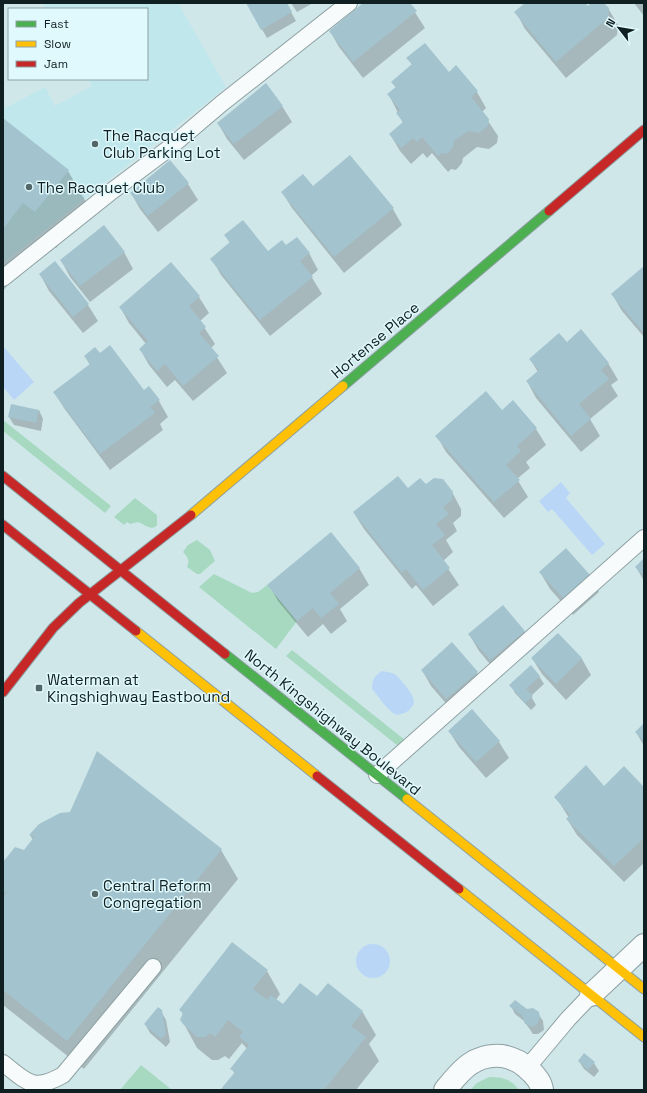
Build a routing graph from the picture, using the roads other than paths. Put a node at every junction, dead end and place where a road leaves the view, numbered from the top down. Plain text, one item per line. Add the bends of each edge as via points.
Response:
1 (349, 3) edge
2 (644, 130) edge
3 (3, 278) edge
4 (3, 476) edge
5 (3, 525) edge
6 (644, 538) edge
7 (123, 570) junction
8 (90, 594) junction
9 (3, 692) edge
10 (377, 775) junction
11 (644, 945) edge
12 (153, 967) dead end
13 (618, 969) junction
14 (644, 990) edge
15 (591, 995) junction
16 (644, 1037) edge
17 (3, 1063) edge
18 (527, 1068) junction
19 (445, 1090) edge
20 (542, 1090) edge

1 - 3 lane
2 - 7 main road, Hortense Place
4 - 7 main road, North Kingshighway Boulevard
5 - 8 main road
6 - 10 lane
7 - 8 main road, Hortense Place
7 - 10 main road, North Kingshighway Boulevard
8 - 9 main road, Hortense Place via 62,618
8 - 15 main road
10 - 13 main road, North Kingshighway Boulevard
11 - 13 street
12 - 17 lane via 63,1075 50,1083 37,1084 28,1082
13 - 14 main road, North Kingshighway Boulevard
13 - 15 street
15 - 16 main road
15 - 18 lane
18 - 19 street via 520,1061 490,1055 471,1062
18 - 20 street via 535,1075

